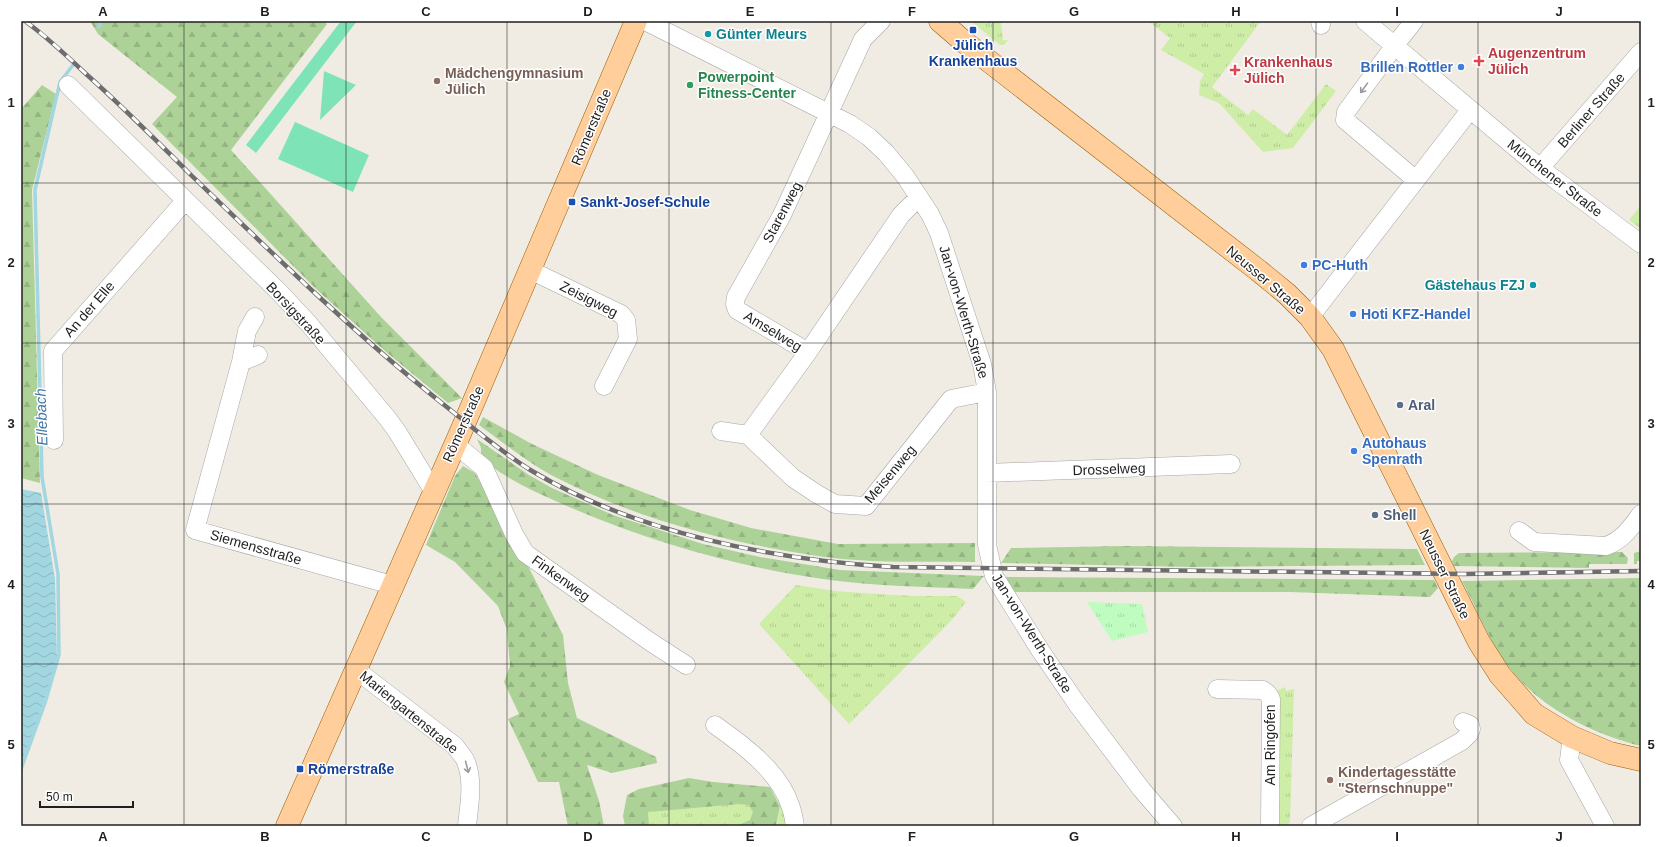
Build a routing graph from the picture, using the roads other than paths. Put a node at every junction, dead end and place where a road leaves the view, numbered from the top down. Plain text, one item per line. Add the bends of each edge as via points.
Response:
1 (636, 21) edge
2 (645, 21) edge
3 (861, 21) edge
4 (881, 21) edge
5 (940, 21) edge
6 (1365, 21) edge
7 (1410, 26) edge
8 (863, 39) junction
9 (1395, 45) junction
10 (1641, 52) edge
11 (68, 85) dead end
12 (1470, 110) junction
13 (828, 112) junction
14 (1540, 168) junction
15 (1416, 180) junction
16 (919, 197) junction
17 (185, 201) junction
18 (1641, 244) edge
19 (530, 270) junction
20 (737, 310) joint
21 (255, 317) dead end
22 (1310, 317) junction
23 (808, 352) junction
24 (258, 355) dead end
25 (241, 362) junction
26 (604, 386) dead end
27 (988, 392) junction
28 (721, 431) dead end
29 (748, 436) junction
30 (54, 440) dead end
31 (455, 444) junction
32 (1231, 464) dead end
33 (987, 474) junction
34 (434, 492) junction
35 (1641, 514) edge
36 (1519, 531) dead end
37 (392, 585) junction
38 (686, 665) dead end
39 (355, 669) junction
40 (1217, 689) dead end
41 (1464, 722) dead end
42 (715, 725) dead end
43 (1572, 737) junction
44 (1641, 760) edge
45 (287, 826) edge
46 (467, 826) edge
47 (795, 826) edge
48 (1173, 826) edge
49 (1270, 826) edge
50 (1311, 826) edge
51 (1605, 826) edge

1 - 19 main road, Römerstraße
2 - 13 street, Jan-von-Werth-Straße
3 - 8 street
4 - 8 street
5 - 22 main road, Neusser Straße via 1287,294
6 - 9 street, Münchener Straße
7 - 9 street
8 - 13 street
9 - 12 street, Münchener Straße
9 -> 15 street via 1346,112 1345,120
10 - 14 street, Berliner Straße
11 - 17 street, Borsigstraße via 128,153
12 - 14 street, Münchener Straße
12 - 15 street
13 - 16 street, Jan-von-Werth-Straße via 869,137 886,153
13 - 20 street, Starenweg via 782,215 736,297
14 - 18 street, Münchener Straße
15 - 22 street
16 - 23 street via 901,215
16 - 27 street, Jan-von-Werth-Straße via 940,233 982,364
17 - 30 street, An der Elle via 53,351
17 - 34 street, Borsigstraße via 309,324 388,419
19 - 26 street, Zeisigweg via 621,314 626,320 628,339
19 - 31 main road, Römerstraße
20 - 23 street, Amselweg
21 - 25 street, Siemensstraße via 247,331
22 - 43 main road, Neusser Straße via 1333,349 1454,594 1500,675 1534,714
23 - 29 street
24 - 25 street
25 - 37 street, Siemensstraße via 195,530
27 - 29 street, Meisenweg via 951,399 866,506 835,504 817,494 793,478
27 - 33 street, Jan-von-Werth-Straße
28 - 29 street
31 - 34 main road, Römerstraße
31 - 38 street, Finkenweg via 484,468 525,553
32 - 33 street, Drosselweg
33 - 48 street, Jan-von-Werth-Straße via 987,545 994,576 1077,704 1142,790
34 - 37 main road, Römerstraße
35 - 36 street via 1626,534 1615,543 1606,546 1534,542
37 - 39 main road, Römerstraße
39 - 45 main road, Römerstraße
39 -> 46 street, Mariengartenstraße via 455,746 466,761 470,778
40 - 49 street, Am Ringofen via 1263,690 1271,700
41 - 50 street via 1471,728 1462,741
42 - 47 street via 743,746 778,780 790,804
43 - 44 main road, Neusser Straße via 1610,753
43 - 51 street via 1569,760

